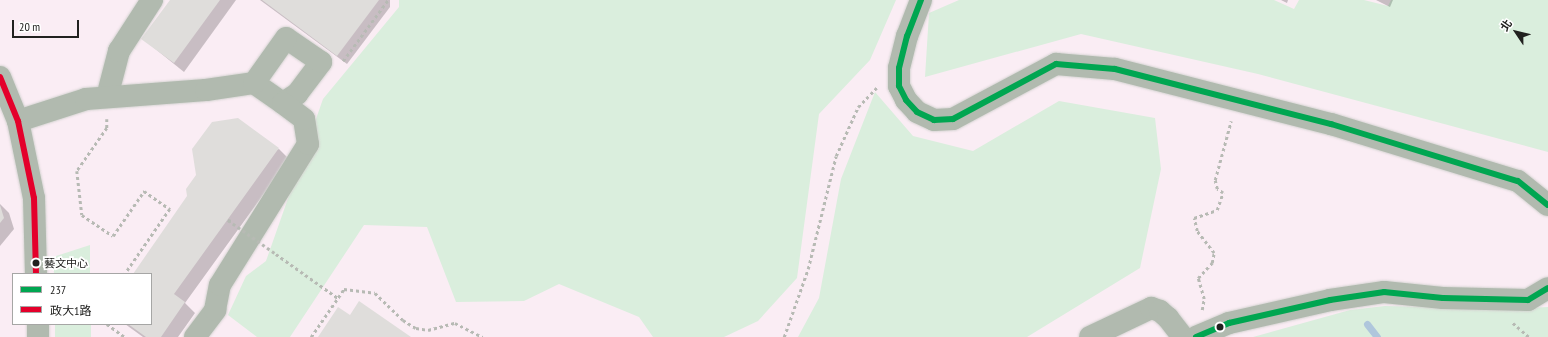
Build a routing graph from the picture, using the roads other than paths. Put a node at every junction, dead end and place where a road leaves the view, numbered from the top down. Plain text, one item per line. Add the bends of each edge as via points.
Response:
1 (152, 0) edge
2 (921, 0) edge
3 (0, 77) edge
4 (254, 83) junction
5 (107, 96) junction
6 (283, 103) junction
7 (18, 120) junction
8 (1548, 205) edge
9 (36, 273) edge
10 (1548, 288) edge
11 (38, 325) edge
12 (38, 337) edge
13 (194, 337) edge
14 (1090, 337) edge
15 (1183, 337) edge
16 (1196, 337) edge

1 - 5 lane via 119,51
2 - 8 lane via 907,36 899,68 899,86 906,100 917,112 934,120 953,119 1056,64 1115,69 1331,124 1518,181
3 - 7 lane
4 - 5 lane via 206,90
4 - 6 lane
4 - 6 lane via 286,38 321,62 297,94
5 - 7 lane via 86,99
6 - 13 lane via 304,118 308,144 220,284 215,310
7 - 9 lane via 34,198
10 - 16 lane via 1528,300 1442,298 1384,292 1330,300 1229,323
11 - 12 lane
14 - 15 lane via 1151,308 1168,318

